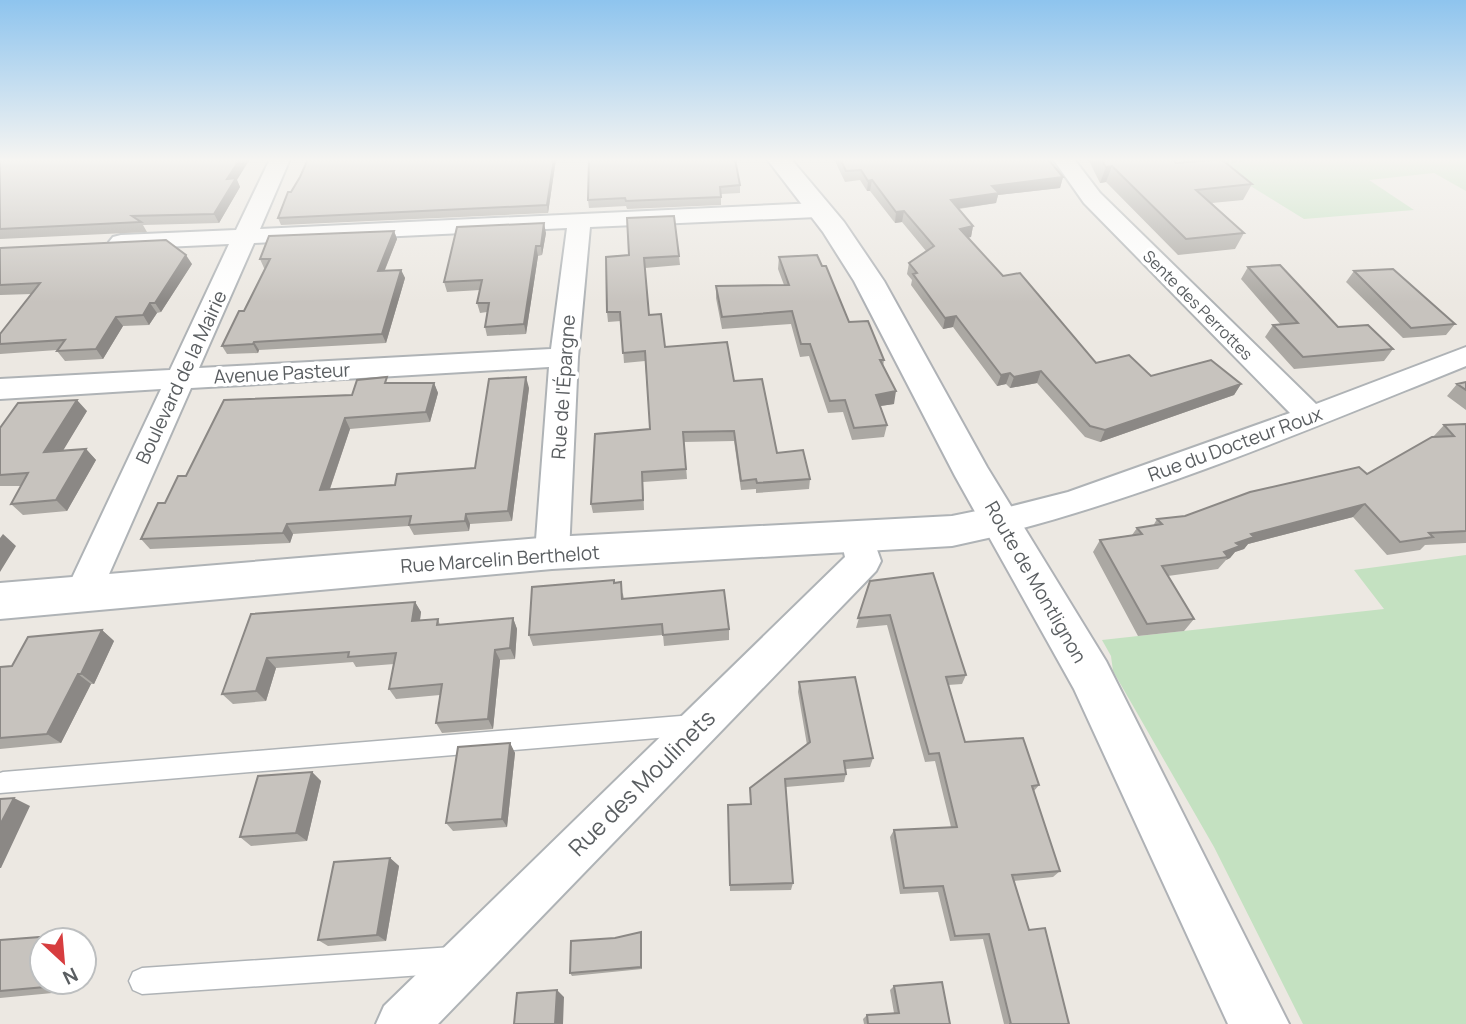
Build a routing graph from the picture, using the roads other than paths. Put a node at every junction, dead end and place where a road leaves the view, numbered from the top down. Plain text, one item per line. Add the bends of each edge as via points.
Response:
1 (258, 207) edge
2 (815, 207) edge
3 (1101, 207) edge
4 (817, 210) junction
5 (579, 221) junction
6 (244, 237) junction
7 (94, 244) edge
8 (1466, 356) edge
9 (564, 357) junction
10 (181, 379) junction
11 (0, 389) edge
12 (1310, 416) junction
13 (1001, 521) junction
14 (857, 536) junction
15 (552, 553) junction
16 (82, 595) junction
17 (0, 601) edge
18 (700, 724) junction
19 (3, 783) dead end
20 (466, 959) junction
21 (142, 981) dead end
22 (402, 1024) edge
23 (1259, 1024) edge

1 - 6 street, Boulevard de la Mairie
2 - 4 main road, Route de Montlignon
3 - 12 street, Sente des Perrottes
4 - 5 street
4 - 13 main road, Route de Montlignon via 869,281
5 - 6 street
5 - 9 street, Rue de l'Épargne
6 - 7 street
6 - 10 street, Boulevard de la Mairie
8 - 12 street, Rue du Docteur Roux
9 - 10 street, Avenue Pasteur
9 - 15 street, Rue de l'Épargne
10 - 11 street, Avenue Pasteur
10 - 16 street, Boulevard de la Mairie
12 - 13 street, Rue du Docteur Roux via 1072,503
13 - 14 main road, Rue Marcelin Berthelot via 952,531
13 - 23 main road, Route de Montlignon via 1090,675
14 - 15 main road, Rue Marcelin Berthelot
14 - 18 street, Rue des Moulinets via 864,561
15 - 16 main road, Rue Marcelin Berthelot
16 - 17 main road, Rue Marcelin Berthelot
18 - 19 lane
18 - 20 street, Rue des Moulinets
20 - 21 lane
20 - 22 street, Rue des Moulinets

